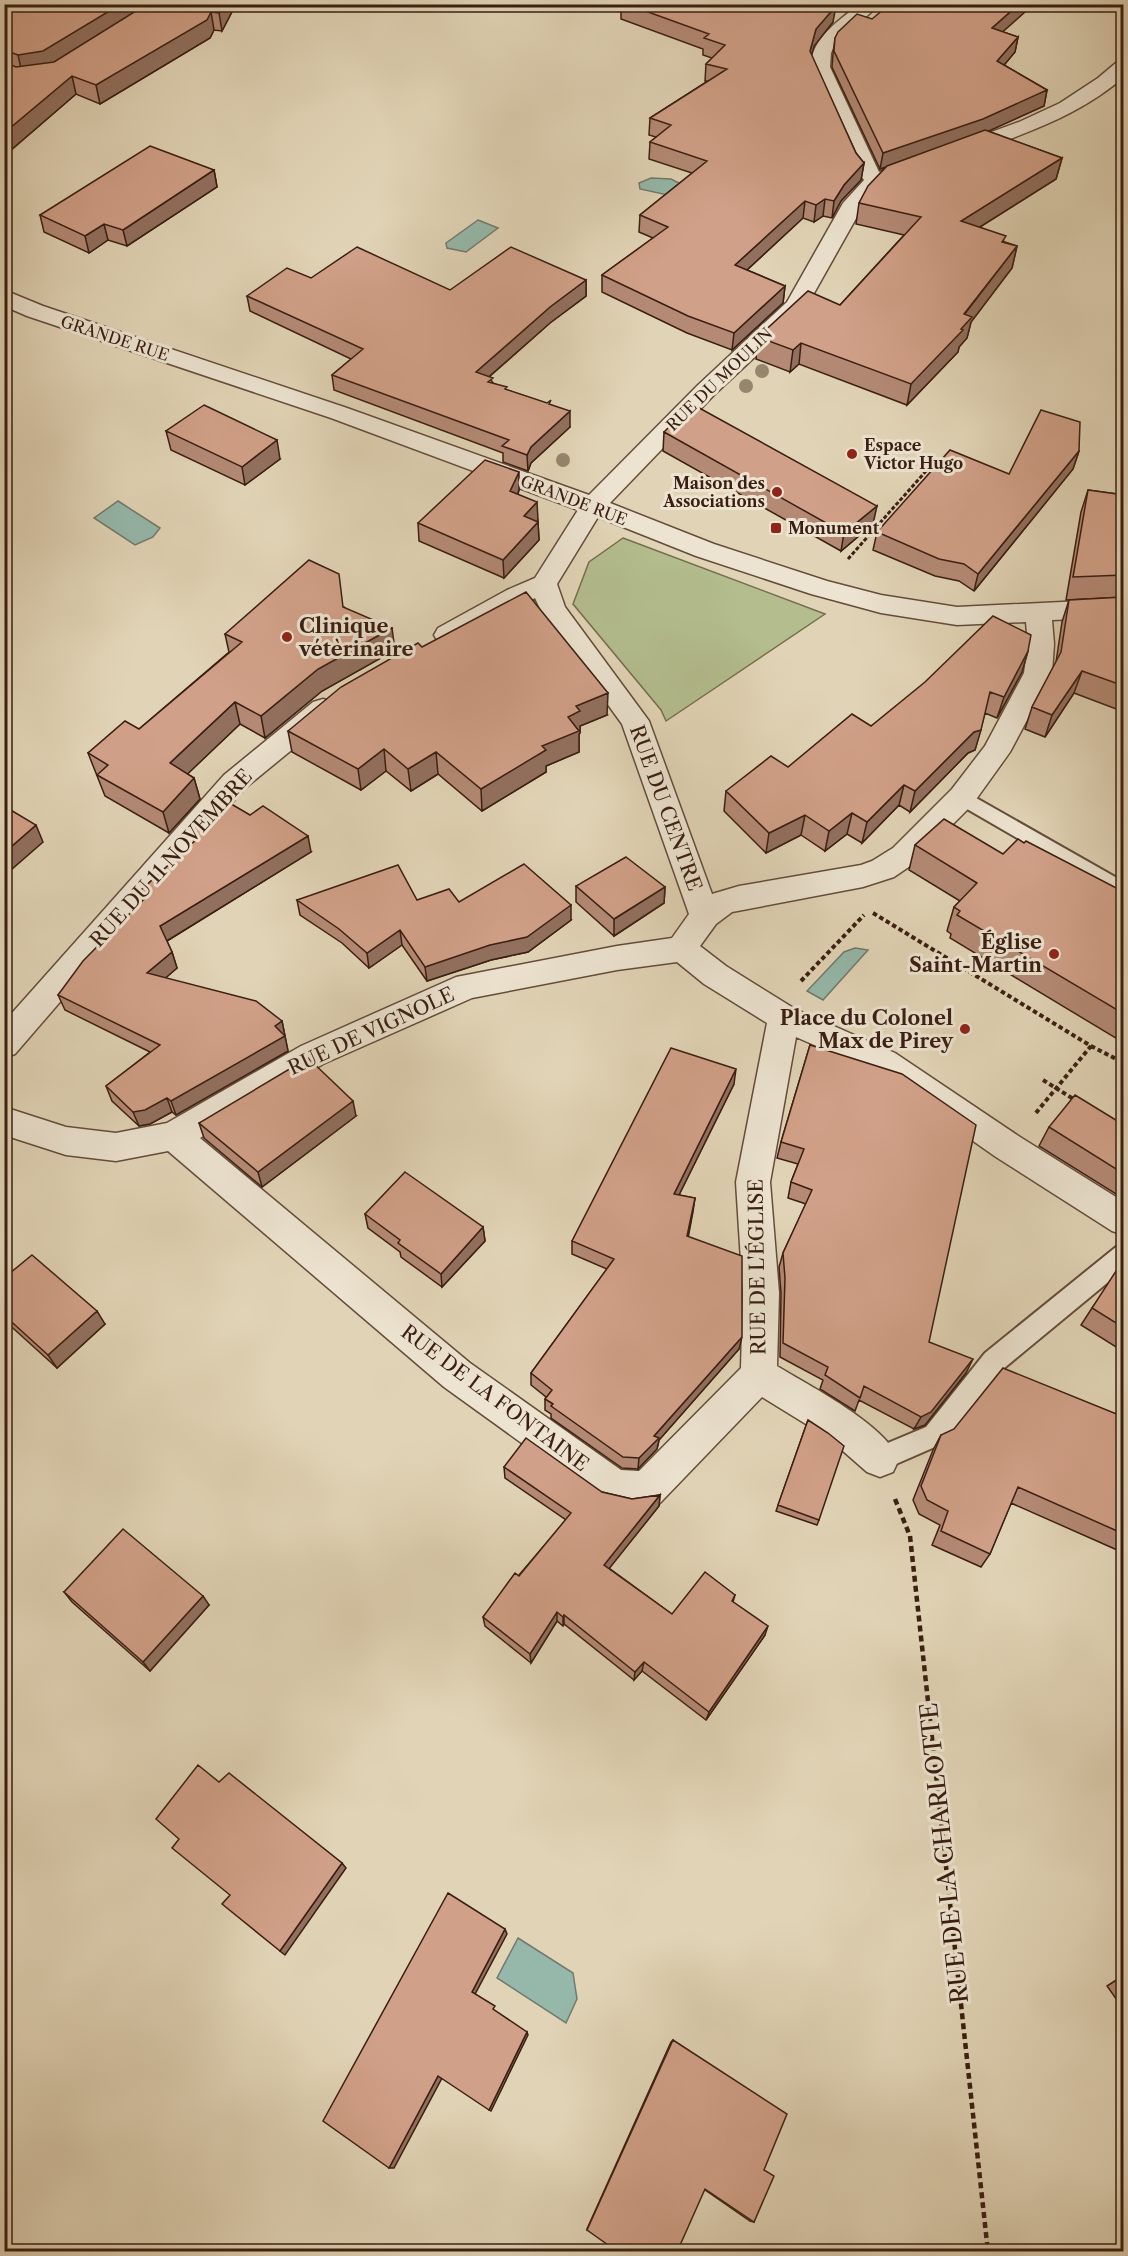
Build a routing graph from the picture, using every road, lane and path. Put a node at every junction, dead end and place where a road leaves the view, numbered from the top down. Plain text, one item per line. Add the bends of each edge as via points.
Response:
1 (871, 4) edge
2 (1124, 66) edge
3 (945, 154) edge
4 (923, 162) edge
5 (875, 181) junction
6 (4, 297) edge
7 (926, 471) dead end
8 (592, 506) junction
9 (544, 584) junction
10 (820, 588) junction
11 (1124, 608) edge
12 (1038, 613) junction
13 (424, 648) edge
14 (343, 694) edge
15 (962, 797) junction
16 (1124, 892) edge
17 (705, 916) junction
18 (682, 950) junction
19 (784, 1018) junction
20 (4, 1045) edge
21 (1091, 1046) junction
22 (1124, 1063) edge
23 (1043, 1080) dead end
24 (1057, 1089) junction
25 (1077, 1101) edge
26 (4, 1121) edge
27 (174, 1136) junction
28 (1008, 1147) junction
29 (1124, 1220) edge
30 (1124, 1254) edge
31 (759, 1376) junction
32 (879, 1459) junction
33 (988, 2252) edge

1 - 5 street via 826,43 819,66
2 - 3 street via 1103,86 1036,124
4 - 5 street
5 - 8 street, RUE DU MOULIN via 854,203 796,306
6 - 8 street, GRANDE RUE
7 - 10 path
8 - 9 street
8 - 10 street, GRANDE RUE via 705,550
9 - 13 street
9 - 17 street, RUE DU CENTRE via 552,609 635,721
10 - 12 street, GRANDE RUE via 881,604 957,616
11 - 12 street, GRANDE RUE
12 - 15 street via 1038,673 996,752
14 - 20 street, RUE DU 11 NOVEMBRE via 234,782
15 - 16 lane
15 - 17 street via 903,856 883,869 739,898 722,903
17 - 18 street, RUE DU CENTRE
18 - 19 street
18 - 27 street, RUE DE VIGNOLE via 467,986 312,1055
19 - 21 path via 793,990 869,911
19 - 28 street via 884,1062
19 - 31 street, RUE DE L'ÉGLISE via 753,1182 761,1293
21 - 22 path
21 - 24 path
23 - 24 path
24 - 25 path
24 - 28 path
26 - 27 street, RUE DE VIGNOLE via 66,1141 116,1147
27 - 31 street, RUE DE LA FONTAINE via 457,1375 615,1488 646,1490
28 - 29 street
30 - 32 lane via 994,1361 935,1435
31 - 32 street via 840,1425
32 - 33 path, RUE DE LA CHARLOTTE via 910,1536

